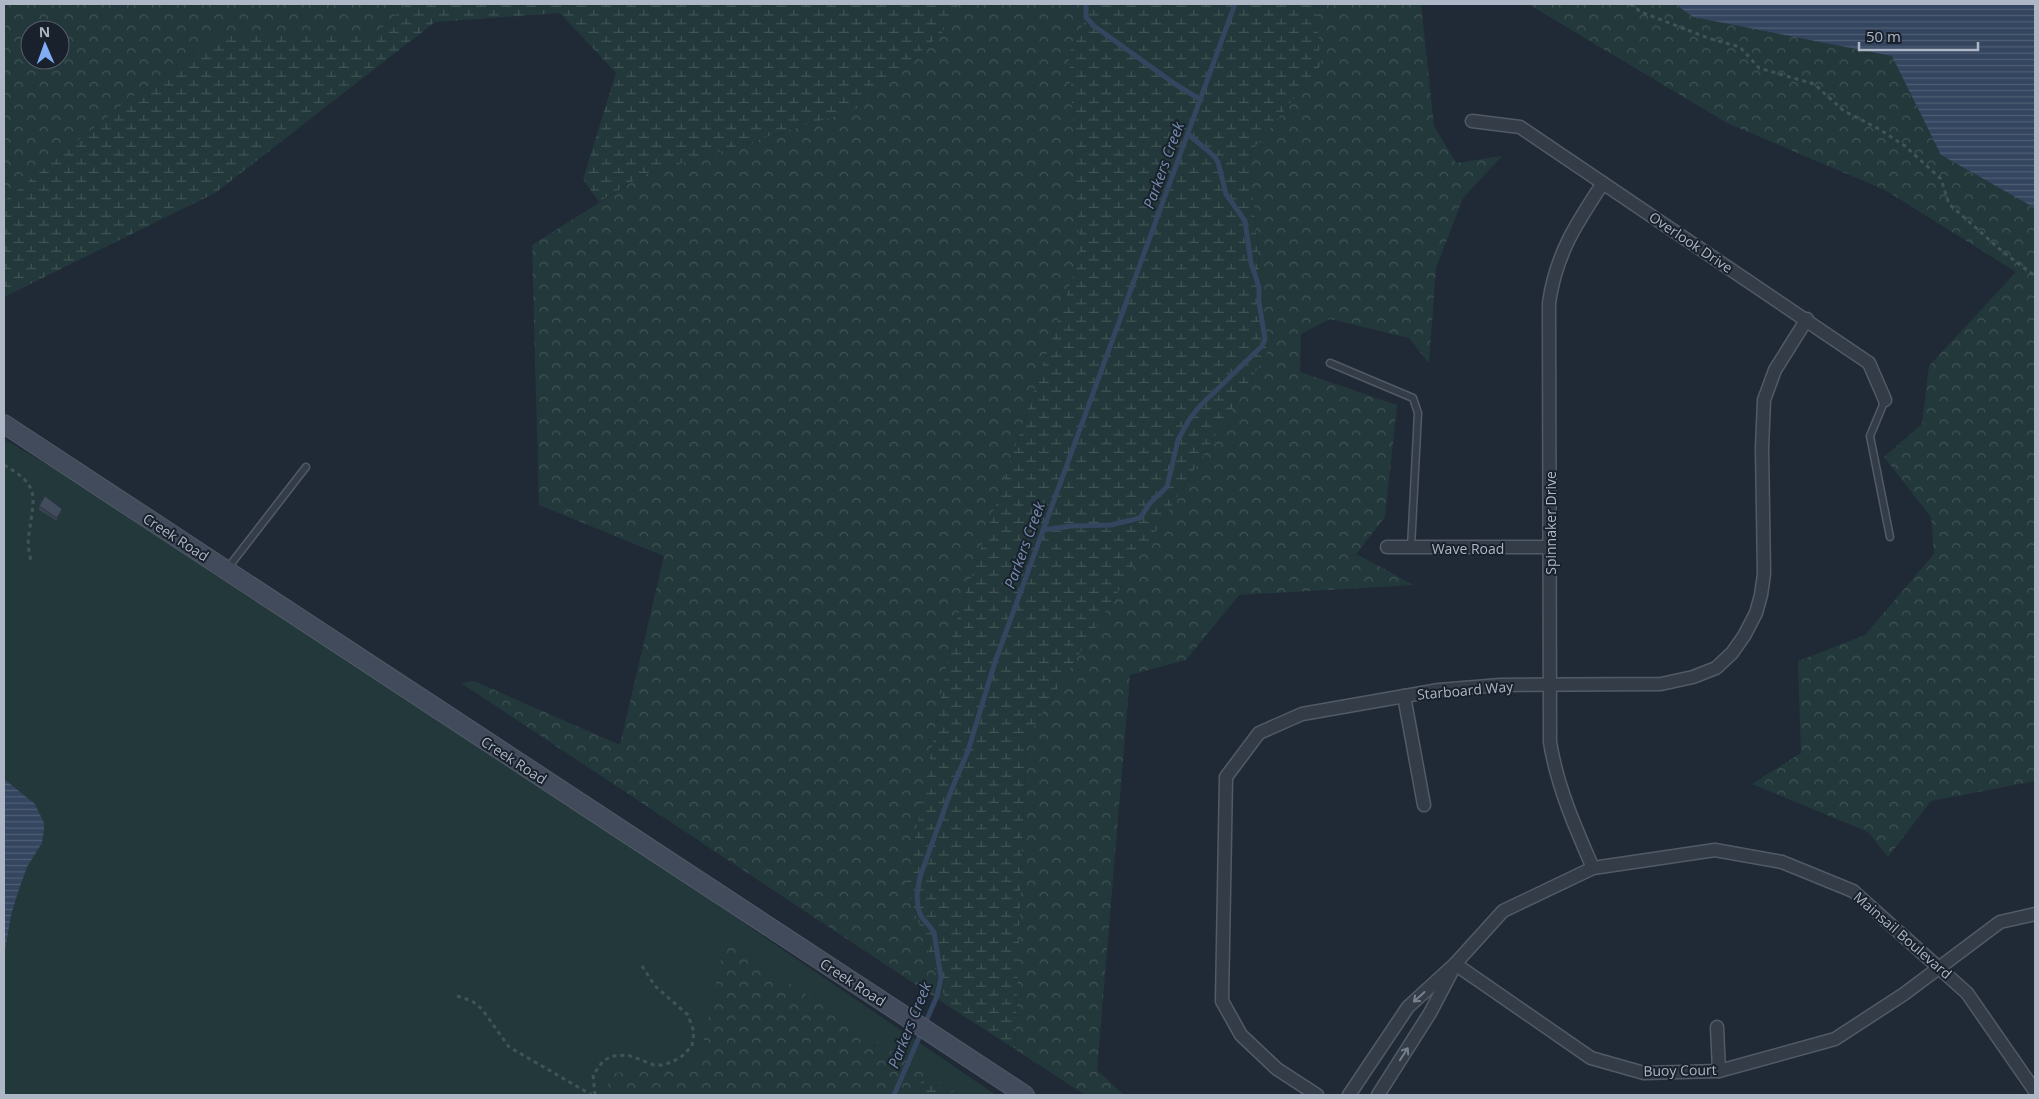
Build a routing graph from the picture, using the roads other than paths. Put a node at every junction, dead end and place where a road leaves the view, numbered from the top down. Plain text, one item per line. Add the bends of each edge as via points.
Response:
1 (1472, 121) dead end
2 (1603, 183) junction
3 (1807, 319) junction
4 (1330, 363) dead end
5 (1885, 400) joint
6 (4, 424) edge
7 (306, 467) dead end
8 (1890, 537) dead end
9 (1387, 547) dead end
10 (1550, 547) junction
11 (1412, 548) junction
12 (226, 570) junction
13 (1551, 685) junction
14 (1404, 696) junction
15 (1424, 805) dead end
16 (1592, 868) junction
17 (2035, 914) edge
18 (1455, 964) junction
19 (1940, 968) junction
20 (1717, 1027) dead end
21 (1718, 1070) junction
22 (2035, 1091) edge
23 (1025, 1095) edge
24 (1317, 1095) edge
25 (1349, 1095) edge
26 (1378, 1095) edge

1 - 2 street, Overlook Drive via 1520,127
2 - 3 street, Overlook Drive
2 - 10 street, Spinnaker Drive via 1568,239 1553,277 1549,303
3 - 5 street, Overlook Drive via 1869,363
3 - 13 street, Starboard Way via 1775,370 1764,400 1764,574 1756,613 1744,636 1716,668 1693,677 1661,684
4 - 11 lane via 1413,398 1418,413
5 - 8 lane via 1870,436
6 - 12 main road, Creek Road
7 - 12 lane
9 - 11 street, Wave Road
10 - 11 street, Wave Road
10 - 13 street, Spinnaker Drive
12 - 23 main road, Creek Road
13 - 14 street, Starboard Way via 1491,686
13 - 16 street, Spinnaker Drive via 1550,742 1554,763 1573,824
14 - 15 street
14 - 24 street, Starboard Way via 1302,714 1259,733 1226,777 1222,1002 1241,1035 1277,1069
16 - 18 street, Mainsail Boulevard via 1503,911
16 - 19 street, Mainsail Boulevard via 1715,850 1782,862 1853,891
17 - 19 street, Buoy Court via 2000,922
18 - 21 street, Buoy Court via 1591,1058 1644,1073
18 -> 25 street, Mainsail Boulevard via 1408,1007
26 -> 18 street, Mainsail Boulevard via 1430,1013
19 - 21 street, Buoy Court via 1835,1039
19 - 22 street, Mainsail Boulevard via 1967,992
20 - 21 street

